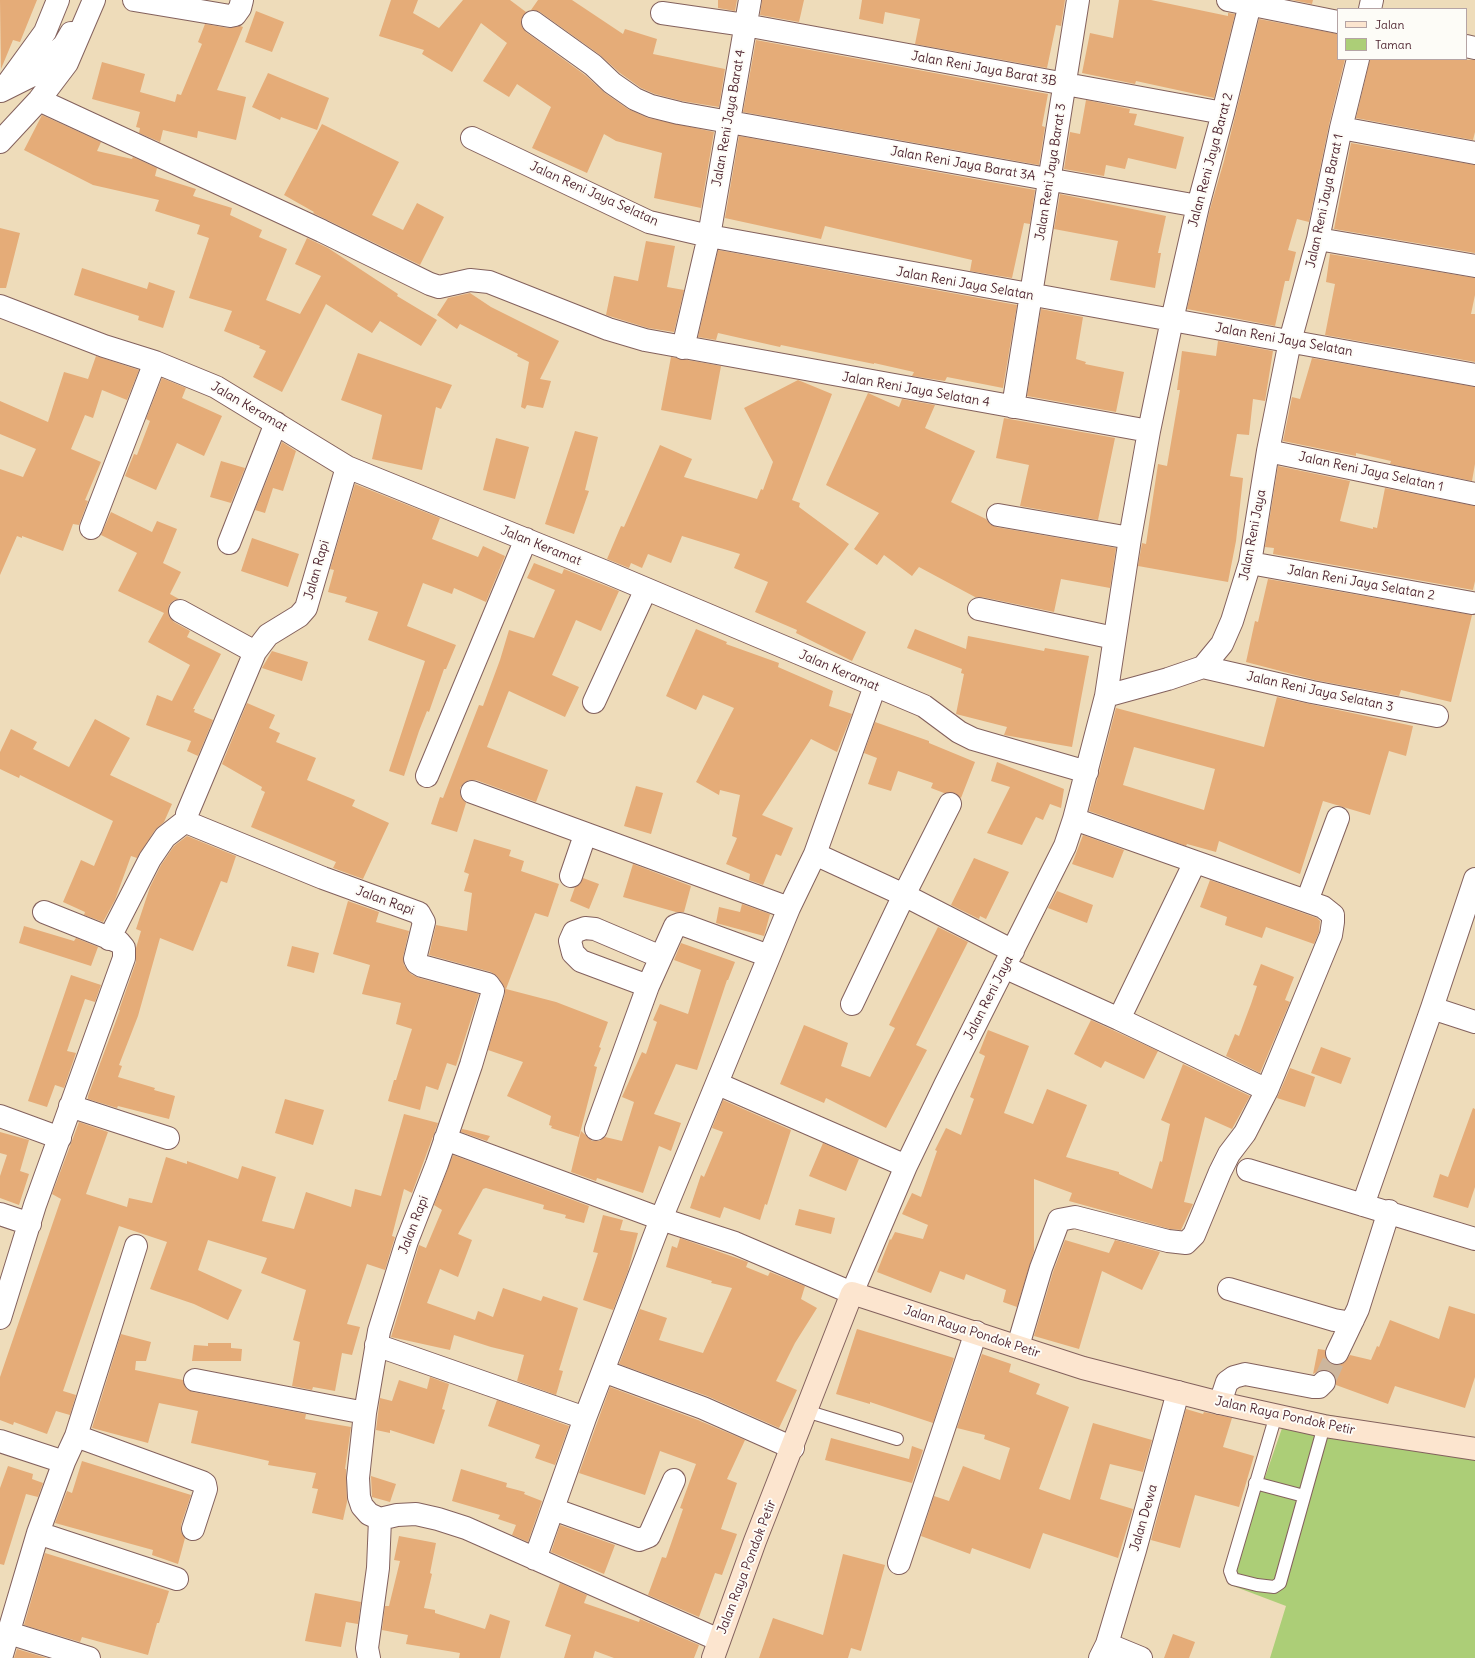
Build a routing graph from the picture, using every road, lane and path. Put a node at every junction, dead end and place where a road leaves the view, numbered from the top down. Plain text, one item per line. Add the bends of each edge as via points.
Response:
1 (58, 0) edge
2 (93, 0) edge
3 (134, 0) edge
4 (242, 0) edge
5 (750, 0) edge
6 (1078, 0) edge
7 (1228, 0) edge
8 (1250, 2) edge
9 (662, 13) dead end
10 (533, 22) dead end
11 (1337, 22) edge
12 (745, 25) junction
13 (1358, 60) edge
14 (1065, 83) junction
15 (0, 92) edge
16 (39, 100) junction
17 (1223, 113) junction
18 (728, 121) junction
19 (1341, 128) junction
20 (472, 138) dead end
21 (0, 142) edge
22 (1475, 153) edge
23 (1050, 180) junction
24 (1198, 206) junction
25 (709, 236) junction
26 (1318, 239) junction
27 (1475, 266) edge
28 (1032, 296) junction
29 (0, 306) edge
30 (1172, 320) junction
31 (1290, 341) junction
32 (683, 348) junction
33 (155, 362) junction
34 (1475, 375) edge
35 (1013, 407) junction
36 (276, 423) junction
37 (1149, 431) junction
38 (1268, 451) junction
39 (347, 467) junction
40 (1475, 494) edge
41 (998, 516) dead end
42 (90, 528) dead end
43 (1130, 538) junction
44 (526, 539) junction
45 (229, 544) dead end
46 (1250, 563) junction
47 (646, 589) junction
48 (1472, 603) dead end
49 (979, 610) dead end
50 (180, 611) dead end
51 (1114, 638) junction
52 (255, 652) junction
53 (1203, 667) junction
54 (875, 686) junction
55 (1106, 696) junction
56 (594, 702) dead end
57 (1437, 716) dead end
58 (1087, 772) junction
59 (427, 776) dead end
60 (472, 792) dead end
61 (950, 804) dead end
62 (1338, 818) dead end
63 (188, 819) junction
64 (1074, 819) junction
65 (585, 835) junction
66 (815, 854) junction
67 (1194, 862) junction
68 (571, 876) dead end
69 (1475, 879) edge
70 (904, 895) junction
71 (1307, 901) junction
72 (789, 908) junction
73 (44, 912) dead end
74 (109, 939) junction
75 (769, 956) junction
76 (661, 957) junction
77 (1009, 959) junction
78 (648, 986) junction
79 (852, 1004) dead end
80 (1432, 1008) junction
81 (1119, 1019) junction
82 (1475, 1022) edge
83 (718, 1084) junction
84 (1267, 1090) junction
85 (70, 1106) junction
86 (0, 1116) edge
87 (596, 1129) dead end
88 (60, 1138) junction
89 (168, 1138) dead end
90 (445, 1140) junction
91 (906, 1166) junction
92 (1248, 1170) dead end
93 (1363, 1205) junction
94 (1389, 1211) junction
95 (0, 1214) edge
96 (661, 1219) junction
97 (30, 1224) junction
98 (1475, 1239) edge
99 (136, 1246) dead end
100 (1229, 1289) dead end
101 (852, 1293) junction
102 (0, 1315) edge
103 (1353, 1320) junction
104 (976, 1332) junction
105 (376, 1345) junction
106 (1018, 1346) junction
107 (1337, 1353) tunnel mouth
108 (603, 1370) junction
109 (195, 1380) dead end
110 (1324, 1382) dead end
111 (1178, 1392) junction
112 (1220, 1403) junction
113 (806, 1411) junction
114 (365, 1413) junction
115 (1276, 1415) junction
116 (585, 1418) junction
117 (1324, 1426) junction
118 (76, 1436) junction
119 (897, 1439) dead end
120 (0, 1441) edge
121 (793, 1448) junction
122 (1475, 1449) edge
123 (64, 1462) junction
124 (674, 1480) dead end
125 (1255, 1483) junction
126 (1304, 1496) junction
127 (553, 1509) junction
128 (380, 1519) junction
129 (193, 1529) dead end
130 (38, 1533) junction
131 (535, 1558) junction
132 (900, 1562) dead end
133 (177, 1579) dead end
134 (9, 1633) junction
135 (716, 1649) edge
136 (1104, 1651) edge
137 (1, 1658) edge
138 (89, 1658) edge
139 (369, 1658) edge
140 (1140, 1658) edge

1 - 15 street via 45,32
2 - 15 street via 64,45 31,76
2 - 16 street via 66,63
3 - 4 street via 230,16 235,15
5 - 12 street, Jalan Reni Jaya Barat 4
6 - 14 street, Jalan Reni Jaya Barat 3
7 - 8 street
8 - 11 street
8 - 17 street, Jalan Reni Jaya Barat 2
9 - 12 street, Jalan Reni Jaya Barat 3B
10 - 18 street, Jalan Reni Jaya Barat 3A via 635,99 679,113
12 - 14 street, Jalan Reni Jaya Barat 3B
12 - 18 street, Jalan Reni Jaya Barat 4
13 - 19 street, Jalan Reni Jaya Barat 1
14 - 17 street, Jalan Reni Jaya Barat 3B
14 - 23 street, Jalan Reni Jaya Barat 3
16 - 21 street
16 - 32 street, Jalan Reni Jaya Selatan 4 via 430,284 449,286 470,280 489,282 608,329
17 - 24 street, Jalan Reni Jaya Barat 2
18 - 23 street, Jalan Reni Jaya Barat 3A
18 - 25 street, Jalan Reni Jaya Barat 4
19 - 22 street
19 - 26 street, Jalan Reni Jaya Barat 1
20 - 25 street, Jalan Reni Jaya Selatan via 649,222
23 - 24 street, Jalan Reni Jaya Barat 3A
23 - 28 street, Jalan Reni Jaya Barat 3
24 - 30 street, Jalan Reni Jaya Barat 2
25 - 28 street, Jalan Reni Jaya Selatan
25 - 32 street, Jalan Reni Jaya Barat 4
26 - 27 street
26 - 31 street, Jalan Reni Jaya Barat 1
28 - 30 street, Jalan Reni Jaya Selatan
28 - 35 street, Jalan Reni Jaya Barat 3
29 - 33 street, Jalan Keramat via 104,346
30 - 31 street, Jalan Reni Jaya Selatan
30 - 37 street, Jalan Reni Jaya
31 - 34 street, Jalan Reni Jaya Selatan
31 - 38 street, Jalan Reni Jaya
32 - 35 street, Jalan Reni Jaya Selatan 4
33 - 36 street, Jalan Keramat via 216,386
33 - 42 street
35 - 37 street, Jalan Reni Jaya Selatan 4
36 - 39 street, Jalan Keramat
36 - 45 street
37 - 43 street, Jalan Reni Jaya
38 - 40 street, Jalan Reni Jaya Selatan 1
38 - 46 street, Jalan Reni Jaya
39 - 44 street, Jalan Keramat
39 - 52 street, Jalan Rapi via 306,608 299,616 268,635
41 - 43 street
43 - 51 street, Jalan Reni Jaya
44 - 47 street, Jalan Keramat
44 - 59 street
46 - 48 street, Jalan Reni Jaya Selatan 2
46 - 53 street, Jalan Reni Jaya via 1222,644
47 - 54 street, Jalan Keramat
47 - 56 street
49 - 51 street
50 - 52 street
51 - 55 street, Jalan Reni Jaya
52 - 63 street, Jalan Rapi via 198,786 187,814
53 - 55 street
53 - 57 street, Jalan Reni Jaya Selatan 3 via 1312,692
54 - 58 street, Jalan Keramat via 924,706 973,739
54 - 66 street
55 - 58 street, Jalan Reni Jaya
58 - 64 street, Jalan Reni Jaya
60 - 65 street
61 - 70 street
62 - 71 street
63 - 74 street via 164,837
63 - 90 street, Jalan Rapi via 191,824 315,875 419,913 424,922 415,959 417,963 492,987 493,995
64 - 67 street
64 - 77 street, Jalan Reni Jaya via 1065,846
65 - 68 street
65 - 72 street
66 - 70 street
66 - 72 street
67 - 71 street
67 - 81 street
69 - 80 street
70 - 77 street
70 - 79 street
71 - 84 street via 1323,907 1333,915 1332,929
72 - 75 street
73 - 74 street
74 - 85 street via 119,942 124,948 124,958
75 - 76 street via 680,924 675,926
75 - 83 street
76 - 78 street
76 - 78 street via 595,929 585,928 574,932 570,941 573,953 581,961
77 - 81 street
77 - 91 street, Jalan Reni Jaya
78 - 87 street
80 - 82 street
80 - 93 street
81 - 84 street
83 - 91 street
83 - 96 street
84 - 106 street via 1245,1133 1229,1154 1194,1235 1186,1243 1168,1242 1075,1218 1060,1220 1041,1268
85 - 88 street
85 - 89 street
86 - 88 street
88 - 97 street
90 - 96 street
90 - 105 street, Jalan Rapi via 407,1241
91 - 101 street, Jalan Reni Jaya
92 - 93 street
93 - 94 street
94 - 98 street
94 - 103 street
95 - 97 street
96 - 101 street via 735,1243
96 - 108 street
97 - 102 street
99 - 118 street
100 - 103 street via 1334,1320
101 - 104 main road, Jalan Raya Pondok Petir
101 - 113 main road, Jalan Raya Pondok Petir
103 - 107 street
104 - 106 main road, Jalan Raya Pondok Petir
104 - 132 street
105 - 114 street, Jalan Rapi
105 - 116 street
106 - 111 main road, Jalan Raya Pondok Petir via 1083,1368
108 - 116 street
108 - 121 street via 703,1408
109 - 114 street
110 - 112 street via 1319,1387 1245,1374 1227,1382
111 - 112 main road, Jalan Raya Pondok Petir
111 - 136 street, Jalan Dewa
112 - 115 main road, Jalan Raya Pondok Petir
113 - 119 lane
113 - 121 main road, Jalan Raya Pondok Petir
114 - 128 street, Jalan Rapi via 358,1478 359,1497 369,1514
115 - 117 main road, Jalan Raya Pondok Petir
115 - 125 lane
116 - 127 street
117 - 122 main road, Jalan Raya Pondok Petir
117 - 126 lane
118 - 123 street
118 - 129 street via 205,1484 206,1489
120 - 123 street
121 - 135 main road, Jalan Raya Pondok Petir
123 - 130 street
124 - 127 street via 649,1536 640,1540
125 - 126 lane
125 - 126 lane via 1230,1572 1233,1579 1274,1587 1280,1583
127 - 131 street
128 - 131 street via 416,1514 438,1519 466,1528
128 - 139 street via 378,1568 367,1648
130 - 133 street
130 - 134 street
131 - 135 street
134 - 137 street
134 - 138 street
136 - 140 street

